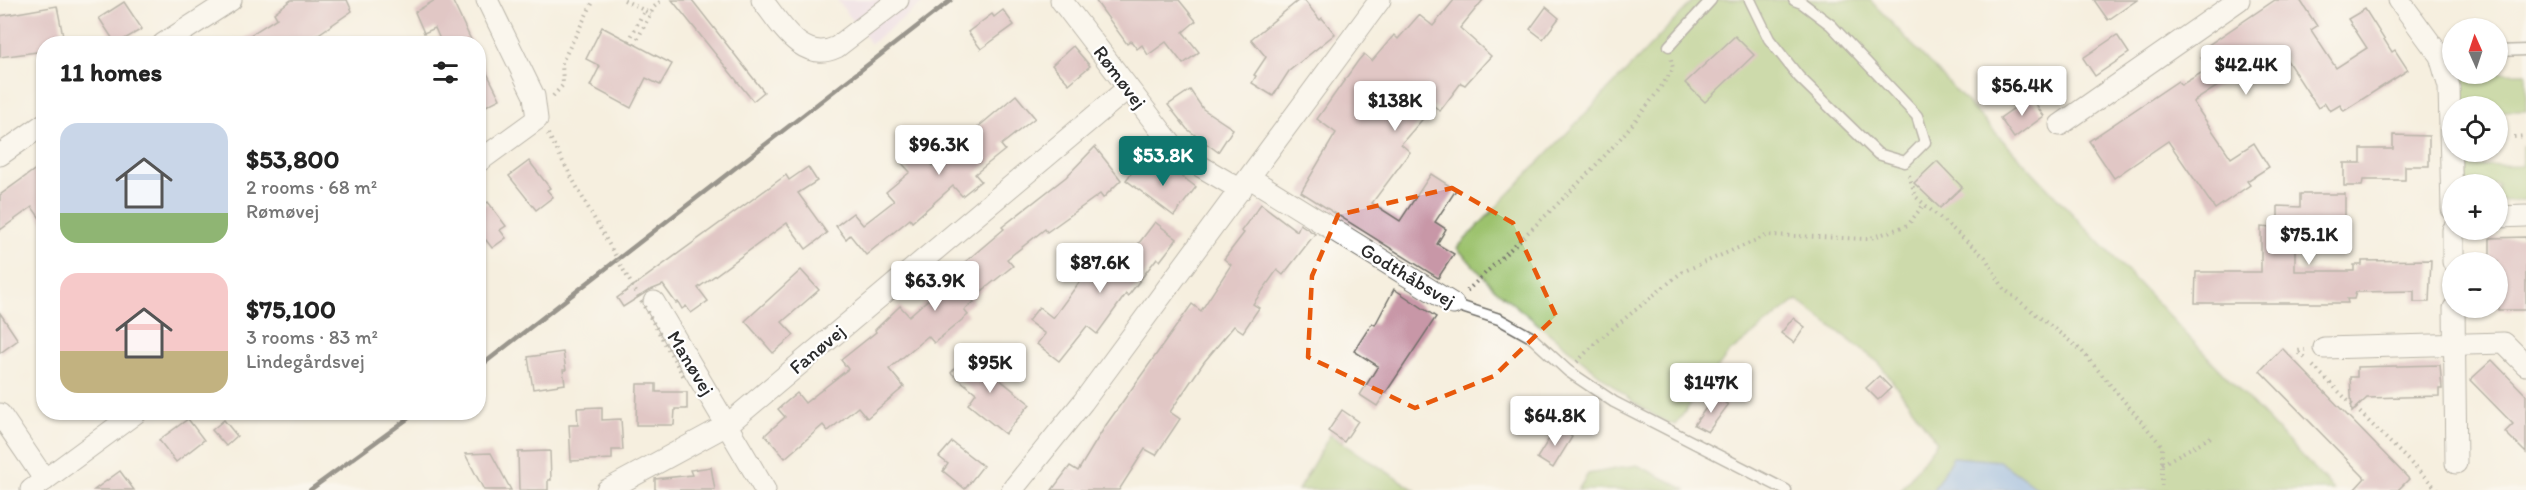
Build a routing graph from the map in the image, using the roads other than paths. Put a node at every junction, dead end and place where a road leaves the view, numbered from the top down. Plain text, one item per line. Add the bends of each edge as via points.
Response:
1 (487, 0) edge
2 (762, 0) edge
3 (898, 0) edge
4 (1062, 0) edge
5 (1380, 0) edge
6 (1711, 0) edge
7 (1750, 0) edge
8 (1794, 0) edge
9 (2239, 0) edge
10 (2399, 0) edge
11 (218, 3) edge
12 (174, 36) edge
13 (1669, 46) road end
14 (2442, 50) edge
15 (2526, 50) edge
16 (2508, 51) edge
17 (2449, 84) edge
18 (1128, 88) junction
19 (2060, 125) dead end
20 (36, 130) edge
21 (0, 155) edge
22 (486, 155) edge
23 (2451, 174) edge
24 (1245, 184) junction
25 (2526, 216) edge
26 (2508, 217) edge
27 (654, 302) dead end
28 (1453, 304) joint
29 (2454, 318) edge
30 (2454, 343) junction
31 (2324, 348) road end
32 (2526, 365) edge
33 (0, 414) edge
34 (126, 420) edge
35 (727, 425) junction
36 (2456, 463) dead end
37 (38, 485) edge
38 (607, 490) edge
39 (765, 490) edge
40 (1012, 490) edge
41 (1786, 490) edge

1 - 22 street via 534,96 537,113
2 - 3 street via 804,48 826,52
4 - 18 street, Rømøvej
5 - 24 street
6 - 13 lane
7 - 8 lane via 1769,39 1799,77 1878,154 1905,162 1925,142 1917,116 1831,25
9 - 19 street
10 - 14 street
11 - 12 street
15 - 16 lane
17 - 23 street
18 - 24 street, Rømøvej via 1178,153
18 - 35 street, Fanøvej
20 - 21 street
24 - 28 street, Godthåbsvej
24 - 40 street via 1083,402
25 - 26 street
27 - 35 street, Manøvej
28 - 41 lane, Godthåbsvej via 1499,319 1531,337 1568,371 1614,402
29 - 30 street
30 - 31 street
30 - 32 street via 2504,343
30 - 36 street
33 - 37 street
34 - 37 street
35 - 38 street
35 - 39 street, Manøvej

